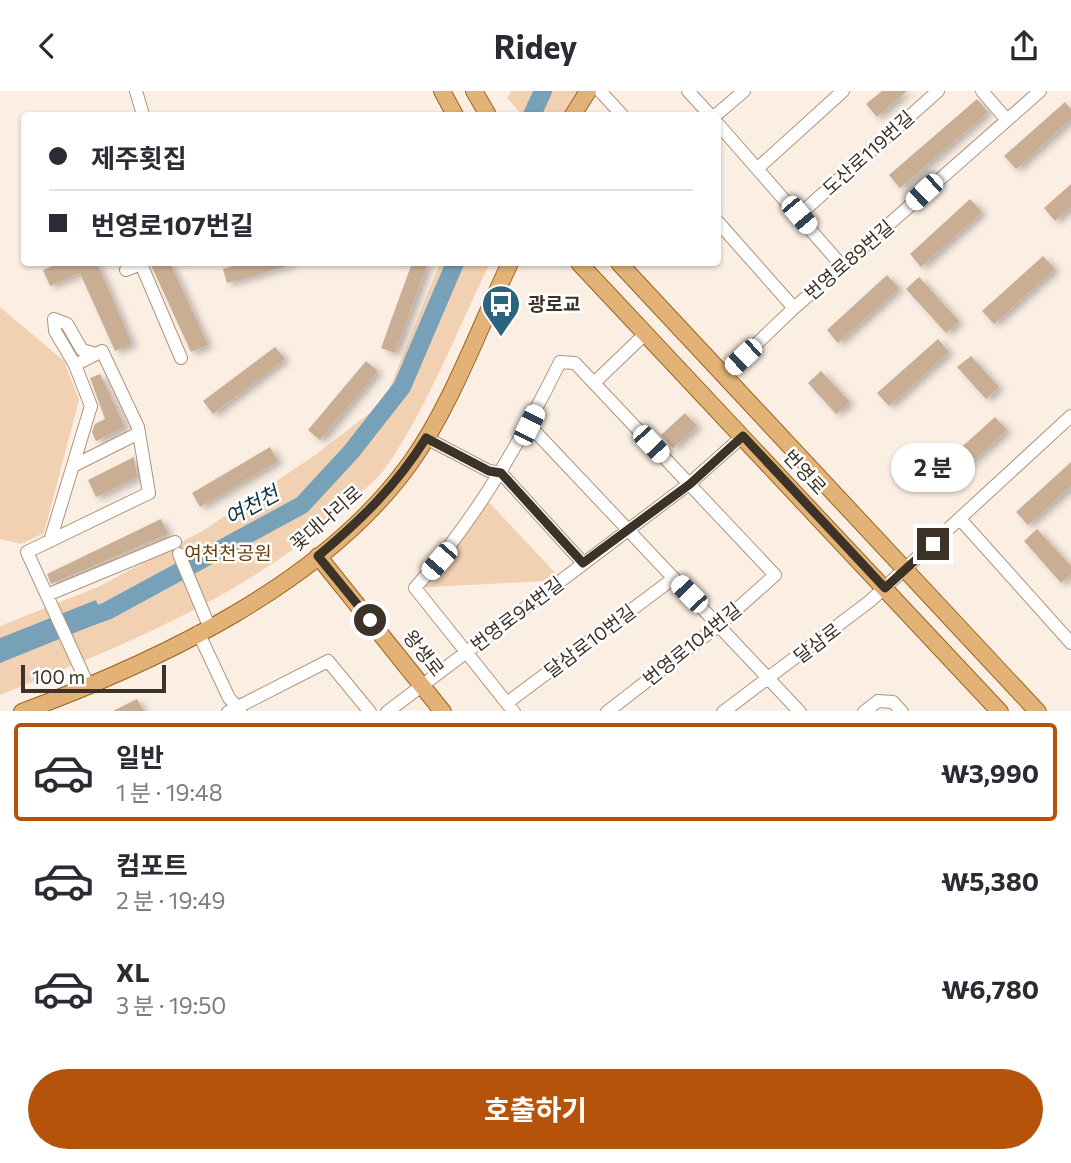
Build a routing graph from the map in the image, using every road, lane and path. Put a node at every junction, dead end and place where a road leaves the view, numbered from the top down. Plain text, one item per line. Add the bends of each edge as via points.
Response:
1 (136, 91) edge
2 (442, 91) edge
3 (474, 91) edge
4 (588, 91) edge
5 (600, 91) edge
6 (688, 91) edge
7 (744, 91) edge
8 (844, 91) edge
9 (938, 91) edge
10 (982, 91) edge
11 (1040, 91) edge
12 (143, 112) edge
13 (453, 112) edge
14 (486, 112) edge
15 (575, 112) edge
16 (619, 112) edge
17 (707, 112) edge
18 (720, 112) edge
19 (1007, 120) junction
20 (721, 127) edge
21 (758, 167) junction
22 (799, 215) junction
23 (721, 225) edge
24 (135, 266) edge
25 (142, 266) edge
26 (509, 266) edge
27 (582, 266) edge
28 (622, 266) edge
29 (842, 266) junction
30 (127, 270) dead end
31 (794, 308) junction
32 (646, 333) junction
33 (96, 354) junction
34 (181, 358) dead end
35 (75, 365) junction
36 (724, 375) junction
37 (594, 383) junction
38 (1071, 416) edge
39 (529, 425) junction
40 (139, 433) junction
41 (743, 436) junction
42 (426, 438) junction
43 (73, 466) junction
44 (501, 473) junction
45 (690, 484) junction
46 (960, 519) junction
47 (628, 530) junction
48 (50, 541) junction
49 (318, 556) junction
50 (583, 563) junction
51 (906, 569) junction
52 (674, 578) junction
53 (885, 588) junction
54 (47, 595) junction
55 (954, 621) junction
56 (719, 625) junction
57 (204, 629) junction
58 (933, 640) junction
59 (1071, 642) edge
60 (467, 652) junction
61 (768, 677) junction
62 (89, 685) junction
63 (422, 685) junction
64 (510, 707) edge
65 (236, 710) edge
66 (24, 711) edge
67 (369, 711) edge
68 (388, 711) edge
69 (442, 711) edge
70 (608, 711) edge
71 (724, 711) edge
72 (799, 711) edge
73 (865, 711) edge
74 (901, 711) edge
75 (999, 711) edge
76 (1037, 711) edge

1 - 12 street
2 - 13 main road
3 - 14 main road
4 - 15 main road
5 - 16 street
6 - 17 street
7 - 18 street
8 - 21 street
9 - 22 street, 도산로119번길
10 - 19 street
11 - 19 street, 번영로89번길
19 - 29 street, 번영로89번길
20 - 21 street
21 - 22 street
22 - 29 street
23 - 31 street
24 - 30 street
25 - 34 street
26 - 42 main road, 꽃대나리로
27 - 32 main road, 번영로
28 - 36 main road, 번영로
29 - 31 street, 번영로89번길
31 - 36 street, 번영로89번길
32 - 37 street
32 - 41 main road, 번영로
33 - 35 street
33 - 35 street via 82,350 67,324 54,319 55,331
33 - 40 street via 102,351
35 - 43 street via 92,405
36 - 51 main road, 번영로
37 - 39 street via 575,363 560,362
37 - 45 street
38 - 46 street, 달삼로
39 - 44 street
39 - 47 street
40 - 43 street
40 - 48 street via 149,493
41 - 45 street, 번영로94번길
41 - 53 main road, 번영로
42 - 44 street
42 - 49 main road, 꽃대나리로 via 371,509
43 - 48 street
44 - 50 street
44 - 60 street via 415,588
45 - 47 street, 번영로94번길
45 - 56 street, 번영로104번길 via 775,575
46 - 51 street, 달삼로
46 - 59 street
47 - 50 street, 번영로94번길
47 - 52 street
48 - 54 street via 27,552
49 - 57 main road, 꽃대나리로
49 - 63 main road, 왕생로
50 - 60 street, 번영로94번길
51 - 53 street, 달삼로
51 - 55 main road, 번영로
52 - 56 street
52 - 64 street, 달삼로10번길
53 - 58 main road, 번영로
53 - 61 street, 달삼로
54 - 57 street via 177,548 201,606
54 - 62 street
55 - 58 main road via 935,621
55 - 76 main road, 번영로
56 - 61 street
56 - 70 street, 번영로104번길
57 - 62 main road, 꽃대나리로
57 - 65 street
58 - 75 main road, 번영로
60 - 63 street, 번영로94번길
60 - 64 street
61 - 71 street, 달삼로
61 - 72 street
62 - 66 main road, 꽃대나리로
63 - 68 street, 번영로94번길
63 - 69 main road, 왕생로
65 - 67 street via 328,661
73 - 74 street via 878,701 893,702

